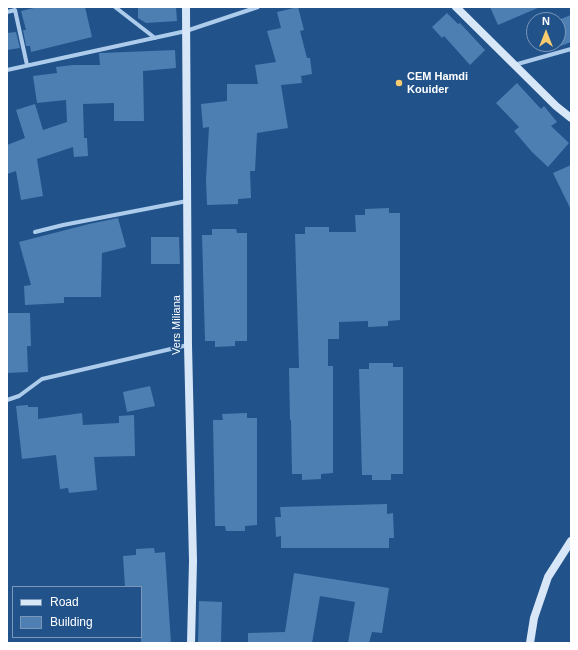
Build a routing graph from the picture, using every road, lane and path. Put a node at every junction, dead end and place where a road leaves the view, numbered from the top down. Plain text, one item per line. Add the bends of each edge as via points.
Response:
1 (115, 7) edge
2 (186, 7) edge
3 (258, 7) edge
4 (456, 7) edge
5 (7, 12) edge
6 (186, 31) junction
7 (155, 38) junction
8 (571, 49) edge
9 (27, 65) junction
10 (514, 65) junction
11 (7, 70) edge
12 (571, 118) edge
13 (187, 201) junction
14 (35, 232) dead end
15 (188, 345) junction
16 (7, 400) edge
17 (571, 541) edge
18 (191, 643) edge
19 (530, 643) edge

1 - 7 street
2 - 6 main road, Vers Miliana
3 - 6 street
4 - 10 main road
5 - 9 street via 15,10
6 - 7 street
6 - 13 main road, Vers Miliana
7 - 9 street
8 - 10 street
9 - 11 street
10 - 12 main road
13 - 14 street
13 - 15 main road, Vers Miliana
15 - 16 street via 42,379 19,396
15 - 18 main road, Vers Miliana via 193,561
17 - 19 main road via 548,577 534,618

